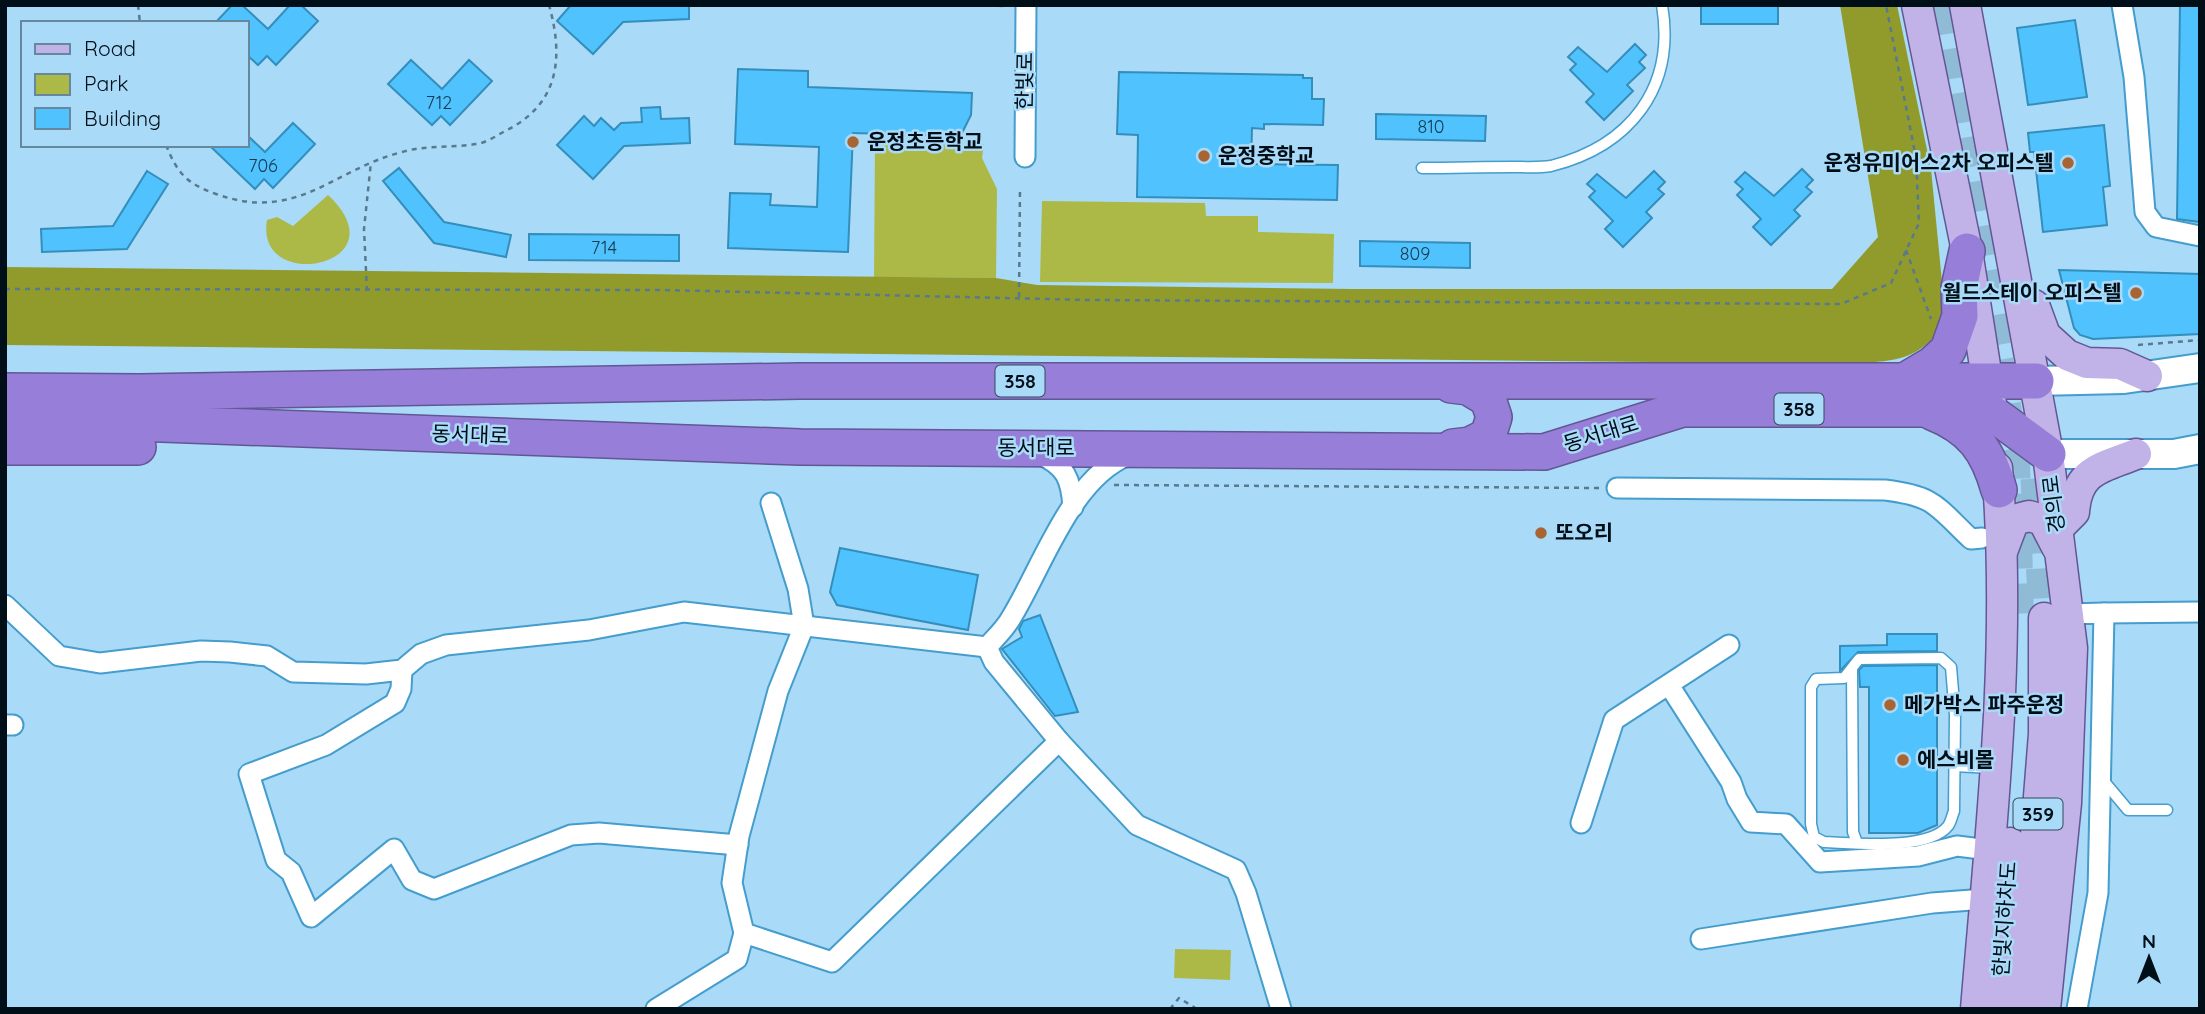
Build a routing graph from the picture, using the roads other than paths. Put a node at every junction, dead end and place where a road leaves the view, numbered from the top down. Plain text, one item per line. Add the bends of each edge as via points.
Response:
1 (1026, 5) edge
2 (1662, 5) edge
3 (1917, 5) edge
4 (1965, 5) edge
5 (2122, 5) edge
6 (1025, 157) dead end
7 (1422, 168) dead end
8 (2200, 236) edge
9 (2011, 250) junction
10 (1967, 251) junction
11 (2200, 368) edge
12 (5, 369) edge
13 (2147, 376) junction
14 (800, 381) junction
15 (2036, 381) junction
16 (1421, 382) junction
17 (5, 391) edge
18 (1912, 396) junction
19 (1991, 398) junction
20 (5, 422) edge
21 (5, 447) edge
22 (800, 447) junction
23 (1000, 448) junction
24 (1155, 449) junction
25 (2200, 449) edge
26 (1418, 451) junction
27 (2048, 454) junction
28 (2136, 454) junction
29 (1617, 488) road end
30 (1999, 490) junction
31 (1077, 501) junction
32 (771, 503) dead end
33 (2058, 539) junction
34 (1991, 545) junction
35 (5, 605) edge
36 (2200, 612) edge
37 (2104, 613) junction
38 (2044, 617) junction
39 (804, 626) junction
40 (1729, 645) dead end
41 (987, 647) junction
42 (402, 670) junction
43 (1852, 670) junction
44 (1669, 685) junction
45 (1059, 741) junction
46 (1954, 766) junction
47 (1996, 768) junction
48 (2102, 779) junction
49 (2167, 810) dead end
50 (1581, 823) dead end
51 (1857, 843) junction
52 (738, 845) junction
53 (1989, 849) junction
54 (1985, 899) junction
55 (744, 933) junction
56 (1701, 939) dead end
57 (656, 1009) edge
58 (1281, 1009) edge
59 (1976, 1009) edge
60 (1999, 1009) edge
61 (2022, 1009) edge
62 (2045, 1009) edge
63 (2077, 1009) edge

1 - 6 street, 한빛로
2 - 7 lane via 1665,58 1655,88 1636,118 1596,149 1549,166
3 - 10 main road
4 - 9 main road, 경의로
5 - 8 street via 2134,77 2145,212 2156,228
9 - 13 main road via 2028,270 2034,306 2045,335 2056,348 2087,363 2120,364
9 - 15 main road, 경의로
10 - 18 highway via 1959,288 1960,316 1948,350
10 - 19 main road
11 - 13 main road
12 - 14 highway
13 - 15 main road
14 - 16 highway, 동서대로 / 358
14 - 17 highway, 동서대로 / 358
15 - 19 highway, 동서대로 / 358
15 - 27 main road, 경의로
16 - 18 highway, 동서대로 / 358
16 - 26 highway via 1468,387 1488,399 1494,417 1488,436 1470,445
18 - 19 highway, 동서대로 / 358
18 - 26 highway, 동서대로 / 358 via 1682,409 1544,452
18 - 30 highway via 1971,435 1991,460
19 - 27 highway
19 - 30 main road
20 - 22 highway, 동서대로 / 358
21 - 22 highway
22 - 23 highway, 동서대로 / 358
23 - 24 highway, 동서대로 / 358
23 - 31 street via 1054,460 1065,470
24 - 26 highway, 동서대로 / 358
24 - 31 street via 1128,455 1105,467
25 - 28 main road
27 - 28 main road
27 - 33 main road, 경의로
28 - 33 main road via 2083,480 2075,490 2074,512
29 - 34 street via 1885,489 1912,493 1929,499 1970,539
30 - 34 main road
31 - 41 street via 1010,621
32 - 39 street via 798,589
33 - 34 main road via 2043,520 2029,516 2014,520 2007,543
33 - 38 main road, 경의로
34 - 47 main road via 2001,649
35 - 42 street via 59,656 100,663 201,651 267,656 293,672
36 - 37 street
37 - 38 street
37 - 48 street
38 - 60 main road, 한빛지하차도 / 359
38 - 61 main road, 경의로 / 359 via 2044,733
38 - 62 main road, 경의로 via 2072,648 2070,739
39 - 41 street
39 - 42 street via 684,612 589,630 446,645 421,654
39 - 52 street via 778,691
40 - 44 street
41 - 45 street via 994,662
42 - 52 street via 395,704 326,745 249,774 276,860 291,872 311,916 394,849 412,880 434,889 571,835 599,833
43 - 46 lane via 1859,659 1941,658 1951,667
43 - 51 lane via 1853,832
43 - 51 lane via 1844,678 1816,679 1811,687 1811,824 1814,837 1824,842
44 - 50 street via 1615,720
44 - 53 street via 1751,822 1786,824 1821,862 1906,857 1957,846
45 - 55 street via 832,962
45 - 58 street via 1137,825 1236,870
46 - 47 lane
46 - 51 lane via 1954,811 1950,825 1938,835 1921,841
47 - 53 main road
48 - 49 lane via 2128,810
48 - 63 street via 2098,893
52 - 55 street via 732,883
53 - 54 main road
54 - 56 street
54 - 59 main road
55 - 57 street via 737,958

